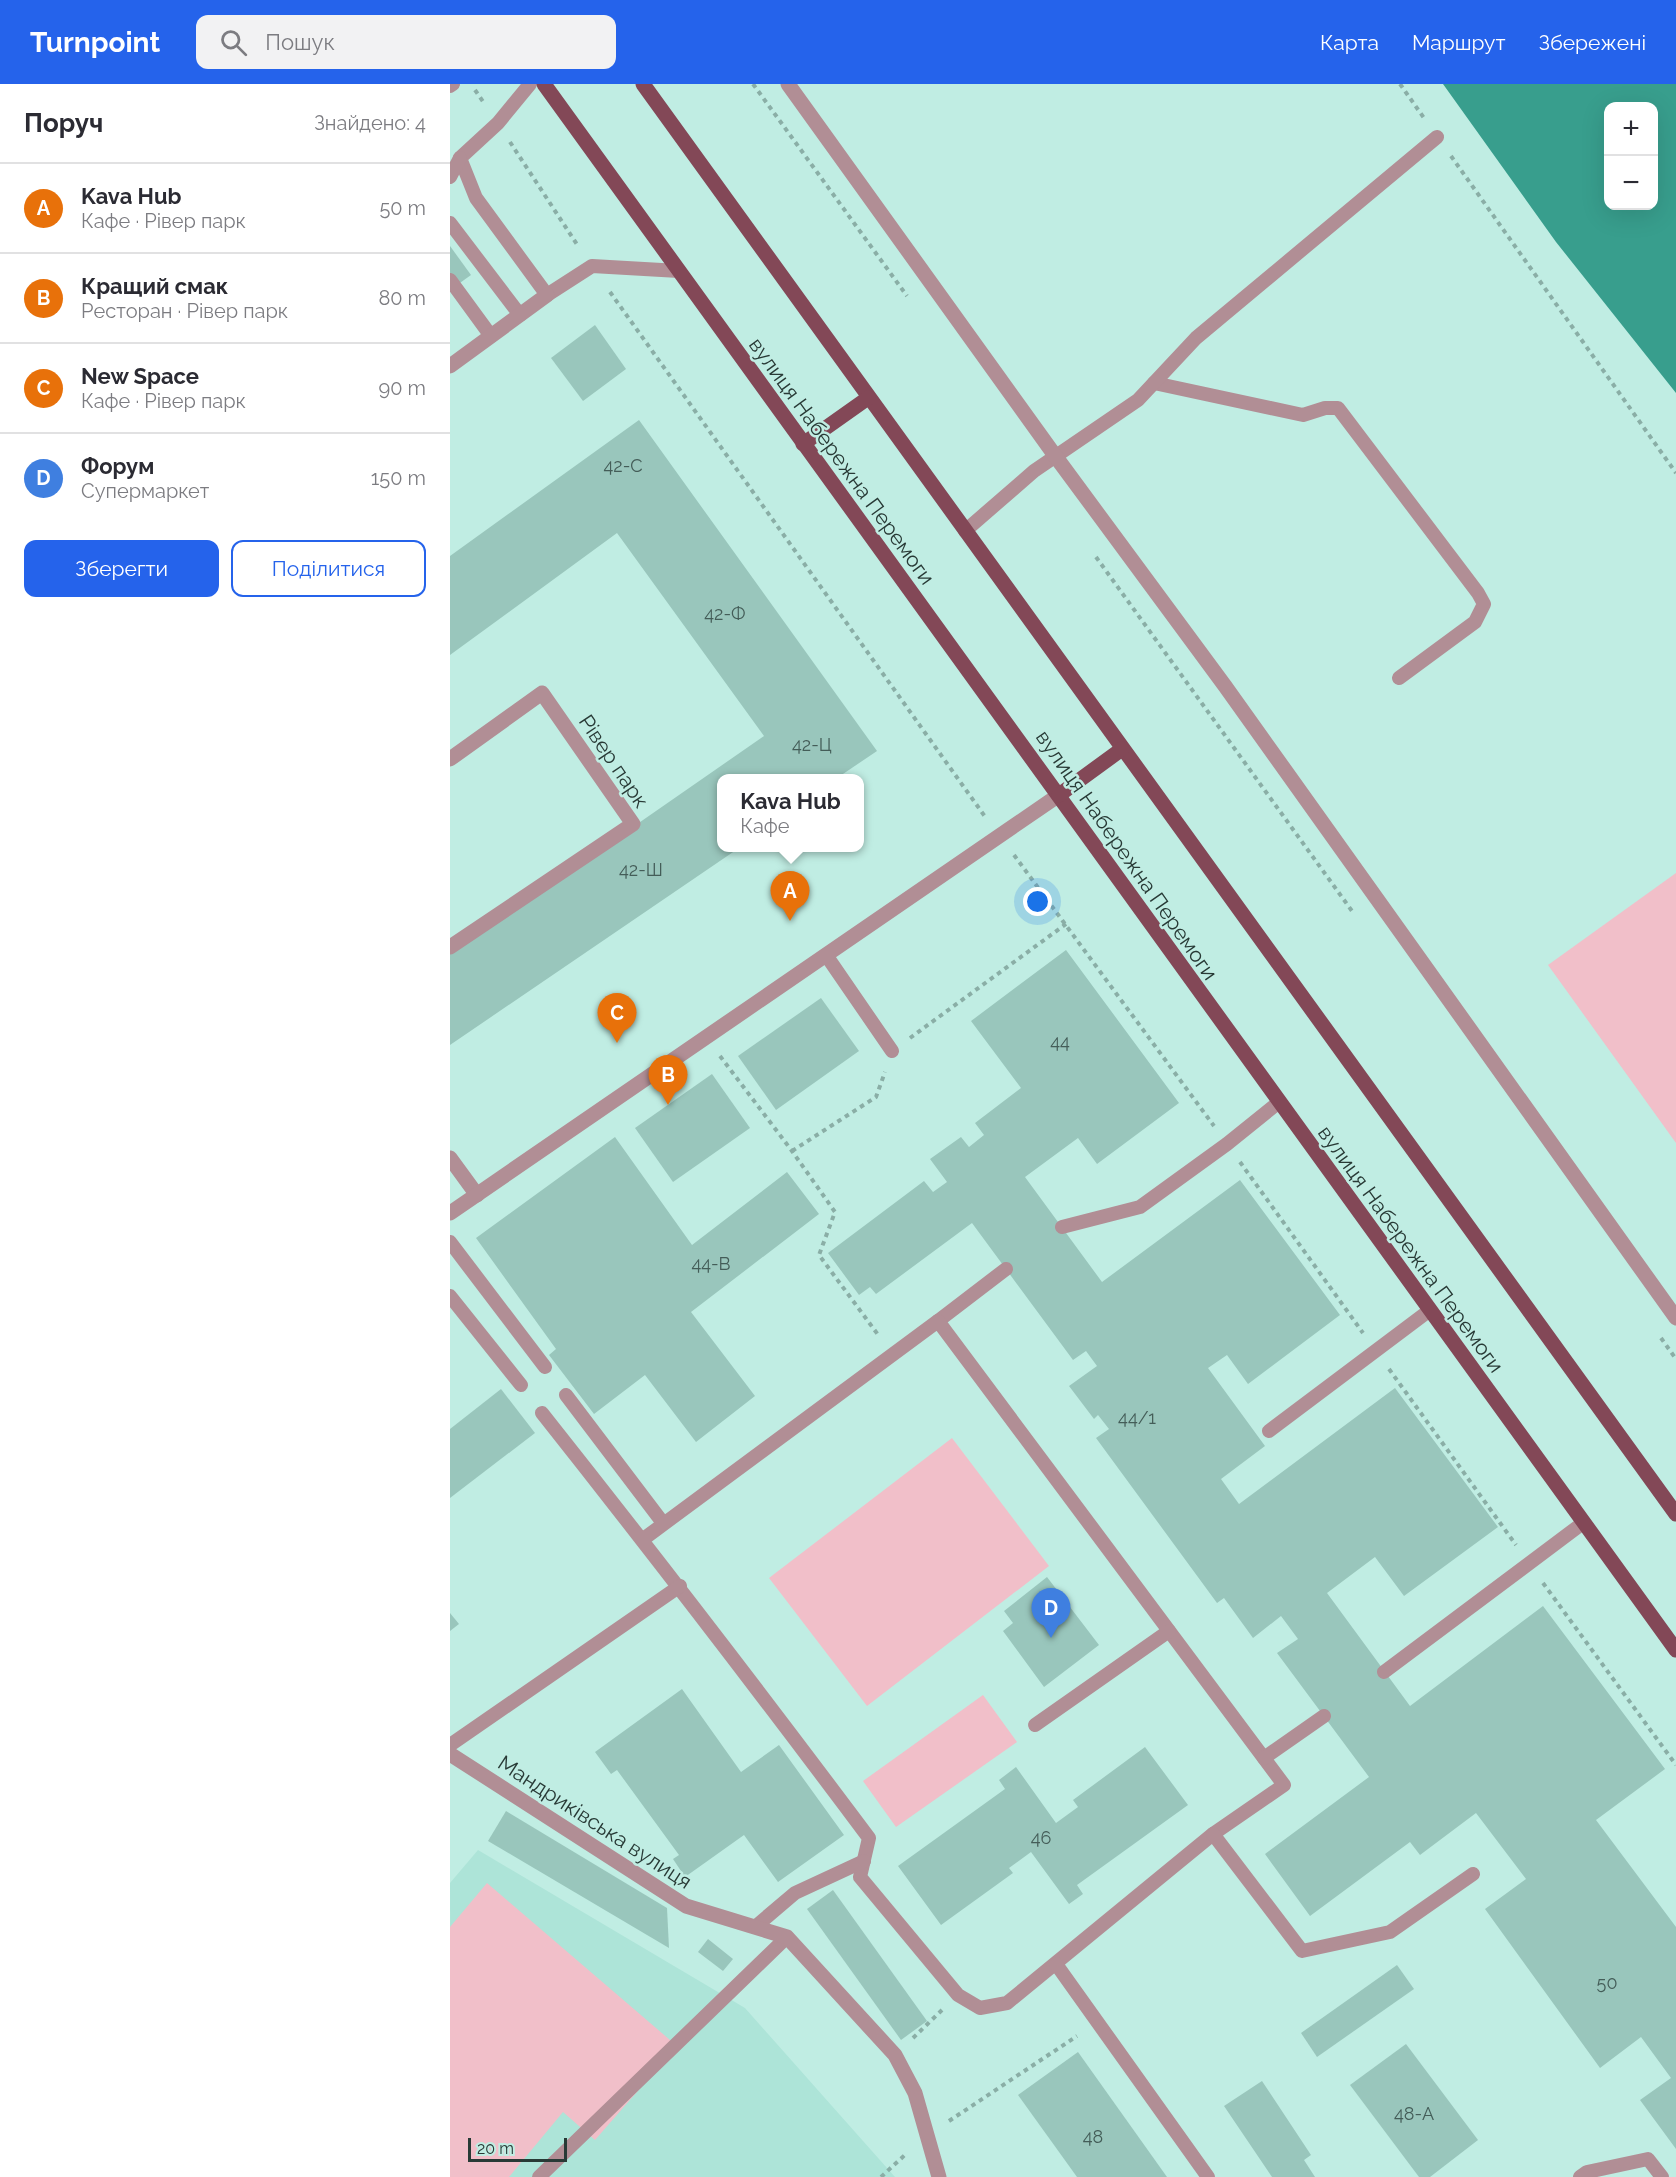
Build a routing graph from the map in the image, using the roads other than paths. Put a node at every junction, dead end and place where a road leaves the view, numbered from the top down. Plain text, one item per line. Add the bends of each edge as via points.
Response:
1 (530, 84) edge
2 (544, 84) edge
3 (644, 84) edge
4 (788, 84) edge
5 (1437, 137) road end
6 (460, 158) junction
7 (450, 177) edge
8 (450, 223) edge
9 (679, 271) junction
10 (450, 280) edge
11 (547, 295) junction
12 (520, 315) junction
13 (491, 336) junction
14 (452, 361) edge
15 (1154, 384) junction
16 (868, 398) junction
17 (802, 444) junction
18 (1056, 457) junction
19 (965, 531) junction
20 (1399, 678) dead end
21 (1122, 749) junction
22 (450, 759) edge
23 (1059, 795) junction
24 (450, 947) edge
25 (826, 956) junction
26 (892, 1051) road end
27 (1279, 1102) junction
28 (450, 1158) edge
29 (477, 1195) junction
30 (450, 1213) edge
31 (1062, 1227) dead end
32 (450, 1242) edge
33 (1006, 1269) dead end
34 (450, 1296) edge
35 (1430, 1310) junction
36 (1676, 1318) edge
37 (938, 1321) junction
38 (545, 1367) dead end
39 (521, 1385) dead end
40 (566, 1395) dead end
41 (542, 1413) dead end
42 (1269, 1431) dead end
43 (1676, 1513) edge
44 (663, 1523) junction
45 (1583, 1523) junction
46 (642, 1540) junction
47 (680, 1586) junction
48 (1169, 1631) junction
49 (1676, 1650) edge
50 (1384, 1671) dead end
51 (1324, 1716) dead end
52 (1035, 1725) dead end
53 (450, 1745) edge
54 (450, 1754) edge
55 (1264, 1758) junction
56 (1213, 1834) junction
57 (864, 1861) junction
58 (1473, 1874) dead end
59 (754, 1927) junction
60 (788, 1937) junction
61 (1056, 1964) junction
62 (539, 2177) edge
63 (939, 2177) edge
64 (1208, 2177) edge
65 (1581, 2177) edge
66 (1662, 2177) edge

1 - 6 lane via 498,123
2 - 9 main road, вулиця Набережна Перемоги
3 - 16 main road
4 - 18 street
5 - 15 lane via 1196,338
6 - 7 lane
6 - 11 lane via 476,198
8 - 12 lane
9 - 11 lane via 592,266
9 - 17 main road, вулиця Набережна Перемоги
10 - 13 lane
11 - 12 street
12 - 13 street
13 - 14 street
15 - 18 lane via 1138,400
15 - 20 lane via 1302,415 1338,408 1484,604 1475,622
16 - 17 main road
16 - 19 main road
17 - 23 main road, вулиця Набережна Перемоги
18 - 19 lane via 1034,471
18 - 36 street via 1225,686
19 - 21 main road
21 - 23 main road
21 - 43 main road
22 - 24 street, Рівер парк via 542,693 633,824
23 - 25 street
23 - 27 main road, вулиця Набережна Перемоги
25 - 26 lane
25 - 29 street
27 - 31 lane via 1140,1207
27 - 35 main road, вулиця Набережна Перемоги
28 - 29 street
29 - 30 street
32 - 38 lane
33 - 37 lane
34 - 39 lane
35 - 42 lane
35 - 45 main road, вулиця Набережна Перемоги
37 - 44 lane
37 - 48 lane
40 - 44 lane
41 - 46 lane
44 - 46 lane
45 - 49 main road, вулиця Набережна Перемоги
45 - 50 lane
46 - 47 lane
47 - 53 lane
47 - 57 lane via 869,1838
48 - 52 lane
48 - 55 lane
51 - 55 lane
54 - 59 street, Мандриківська вулиця via 686,1906
55 - 56 lane via 1284,1785
56 - 58 lane via 1302,1951 1390,1932
56 - 61 lane
57 - 59 lane via 795,1893
57 - 61 lane via 860,1877 958,1995 980,2007 1006,2003
59 - 60 street, Мандриківська вулиця
60 - 62 lane
60 - 63 street via 895,2055 915,2093
61 - 64 lane
65 - 66 lane via 1587,2172 1648,2159

